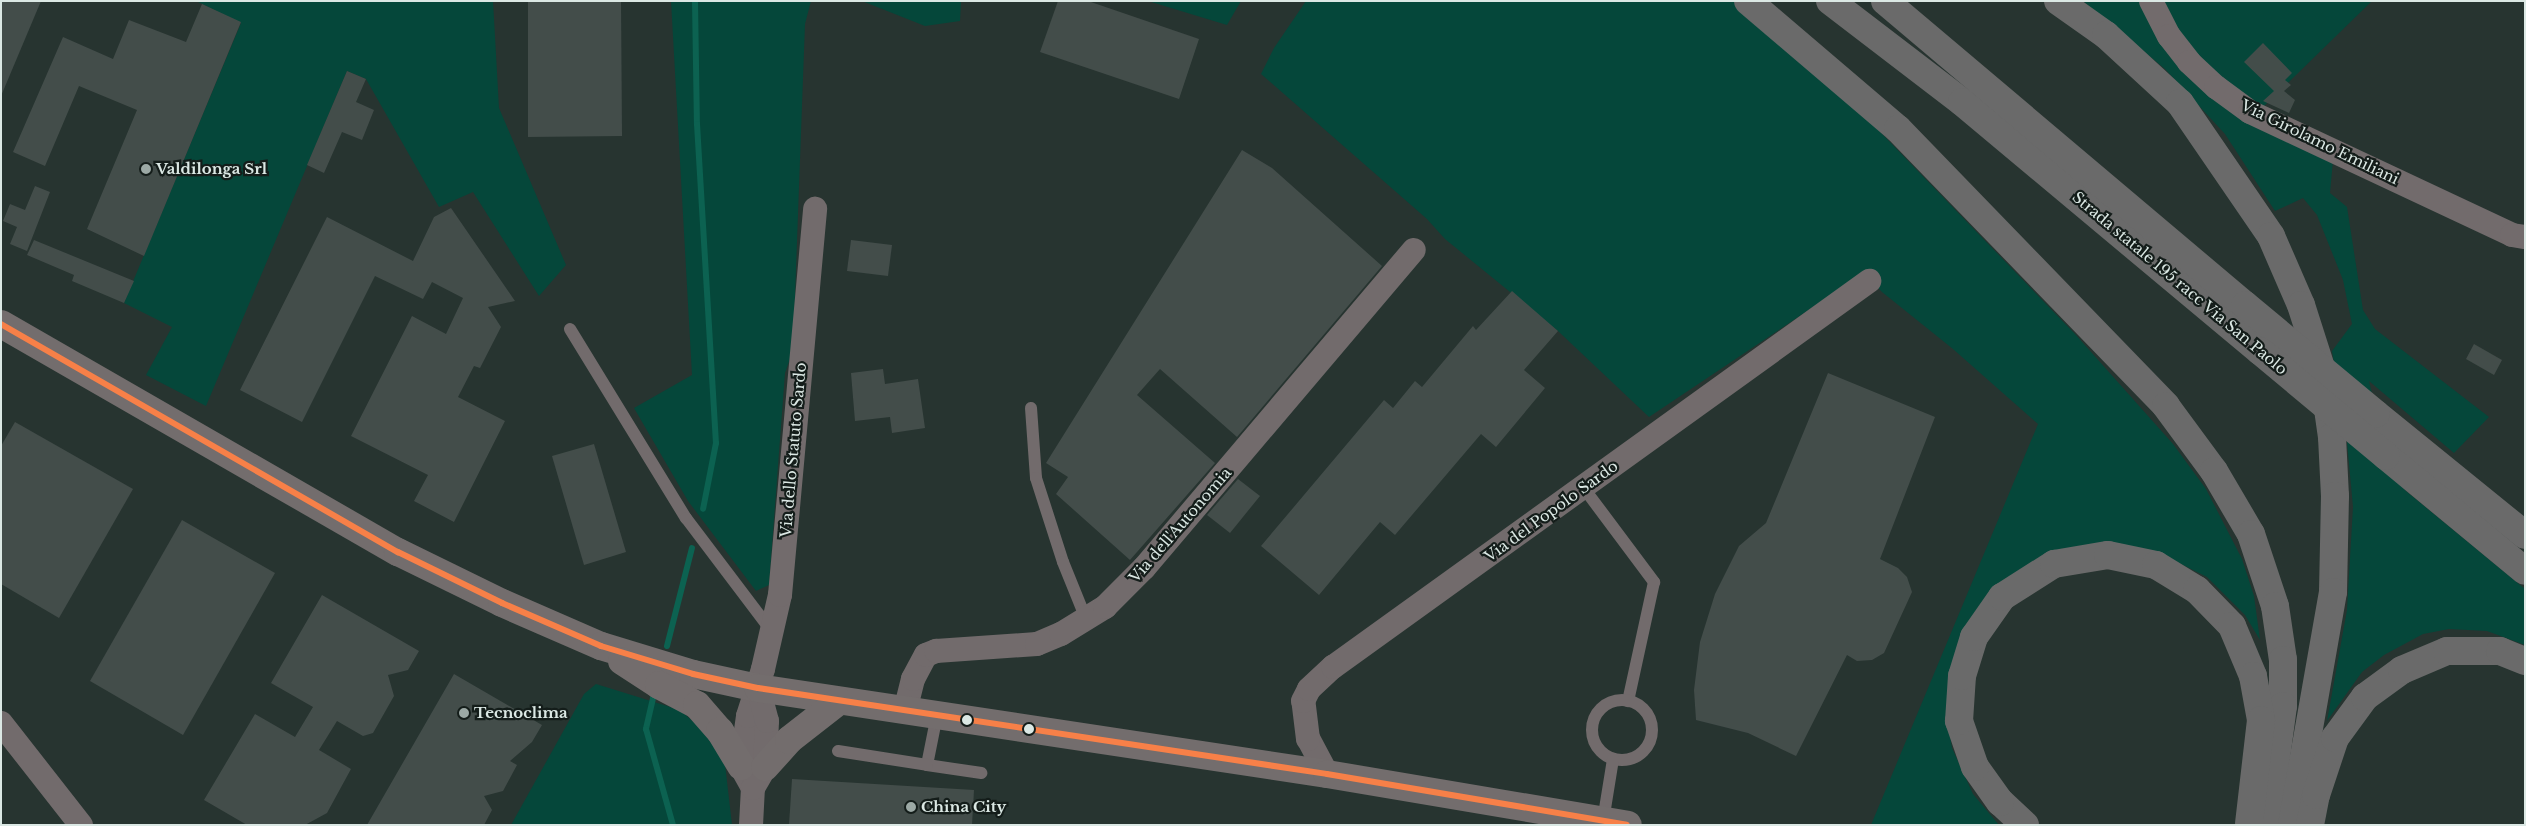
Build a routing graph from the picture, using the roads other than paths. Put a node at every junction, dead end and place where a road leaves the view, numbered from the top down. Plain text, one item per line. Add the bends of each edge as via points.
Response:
1 (1748, 1) edge
2 (1830, 1) edge
3 (1885, 1) edge
4 (2058, 1) edge
5 (2151, 1) edge
6 (815, 209) dead end
7 (2525, 237) edge
8 (1414, 250) dead end
9 (1870, 281) dead end
10 (1, 324) edge
11 (570, 329) dead end
12 (1031, 408) dead end
13 (1583, 487) junction
14 (2525, 534) edge
15 (2525, 571) edge
16 (1086, 619) junction
17 (773, 633) junction
18 (598, 644) junction
19 (2525, 661) edge
20 (758, 688) junction
21 (839, 700) junction
22 (1628, 701) junction
23 (905, 711) junction
24 (937, 715) junction
25 (1, 722) edge
26 (838, 752) dead end
27 (1613, 759) junction
28 (927, 764) junction
29 (981, 773) dead end
30 (753, 774) junction
31 (1327, 774) junction
32 (1615, 823) edge
33 (81, 825) edge
34 (751, 825) edge
35 (2025, 825) edge
36 (2249, 825) edge
37 (2267, 825) edge
38 (2292, 825) edge
39 (2310, 825) edge

1 - 37 highway via 1898,129 2166,406 2208,464 2251,534 2275,606 2283,660 2281,730
2 - 15 highway, Strada statale 195 racc Via San Paolo, bridge via 1962,102
3 - 14 highway, Strada statale 195 racc Via San Paolo, bridge via 2245,305
4 - 38 highway via 2106,35 2180,103 2271,236 2301,305 2323,374 2332,437 2335,496 2332,592
5 - 7 street, Via Girolamo Emiliani via 2169,36 2189,62 2250,112 2512,235
6 - 17 street, Via dello Statuto Sardo via 780,595
8 - 16 street, Via dell'Autonomia via 1144,568 1105,607
9 - 13 street, Via del Popolo Sardo
10 - 18 main road via 398,552 502,603
11 - 17 lane via 686,518
12 - 16 lane via 1036,478 1063,562
13 - 22 lane via 1654,582
13 - 31 street, Via del Popolo Sardo via 1333,667 1309,689 1303,701 1303,718 1308,739
16 - 23 street, Via dell'Autonomia via 1037,644 936,650 919,664
17 - 20 street, Via dello Statuto Sardo
18 - 20 main road via 693,674
18 - 30 main road via 659,685 697,705
19 - 39 highway via 2500,651 2447,651 2402,670 2365,697 2335,738 2316,795
20 - 21 main road
20 - 30 street, Via dello Statuto Sardo via 748,716
21 - 23 main road
21 - 30 main road
22 - 27 lane via 1608,703 1594,718 1593,738 1597,747
22 - 27 lane via 1637,704 1650,719 1651,737 1640,753 1623,760
23 - 24 main road
24 - 28 lane
24 - 31 main road
25 - 33 street
26 - 28 lane
27 - 32 lane
28 - 29 lane
30 - 34 street, Via dello Statuto Sardo
31 - 32 main road
35 - 36 highway via 2000,802 1974,767 1959,721 1962,676 1974,637 2002,597 2054,564 2108,555 2156,566 2197,590 2232,626 2253,676 2261,720

